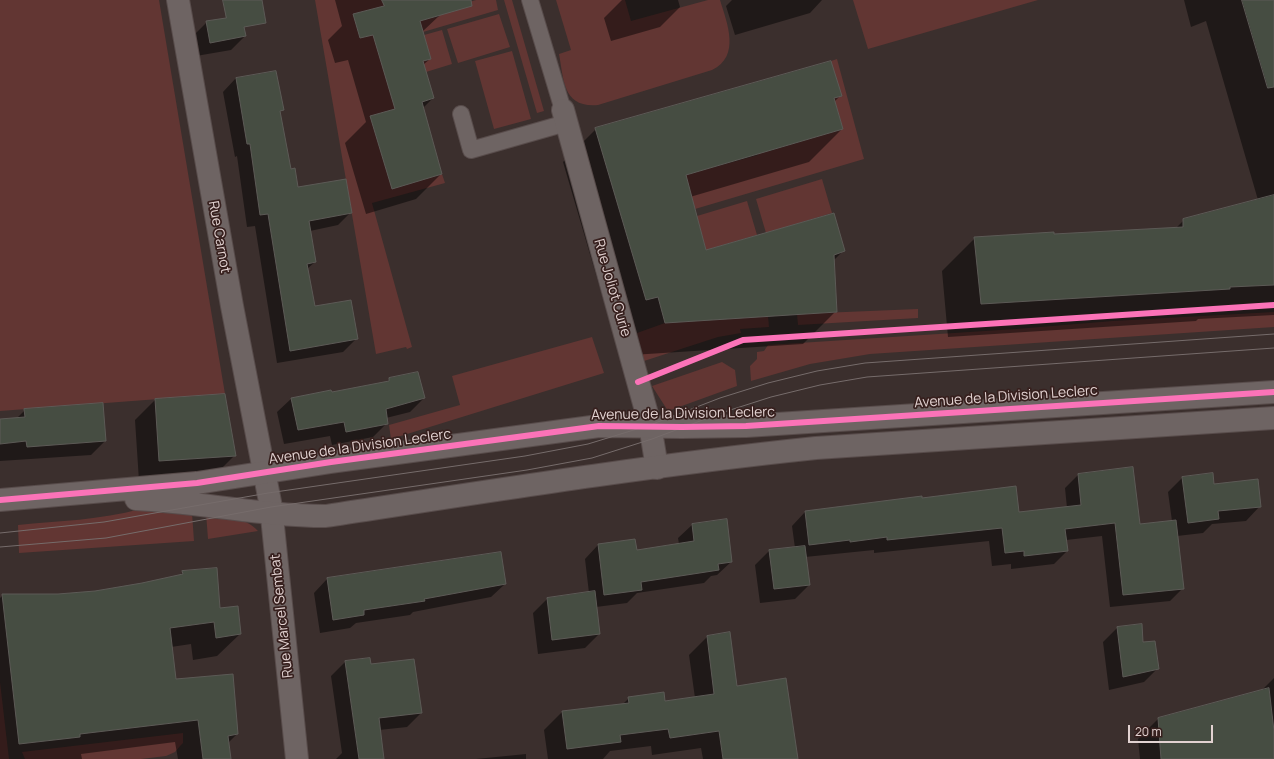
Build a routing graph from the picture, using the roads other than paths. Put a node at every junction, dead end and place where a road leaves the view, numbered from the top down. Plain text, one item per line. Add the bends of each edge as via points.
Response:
1 (178, 0) edge
2 (530, 0) edge
3 (460, 114) dead end
4 (564, 117) junction
5 (1274, 392) edge
6 (1274, 418) edge
7 (650, 427) junction
8 (657, 468) junction
9 (264, 473) junction
10 (43, 497) junction
11 (0, 500) edge
12 (272, 514) junction
13 (297, 759) edge

1 - 9 street, Rue Carnot via 230,299
2 - 4 lane
3 - 4 lane via 471,150
4 - 7 street, Rue Joliot Curie
5 - 7 street, Avenue de la Division Leclerc via 746,426
6 - 8 street, Avenue de la Division Leclerc via 816,448
7 - 8 street, Rue Joliot Curie
7 - 9 street, Avenue de la Division Leclerc via 599,426
8 - 12 street, Avenue de la Division Leclerc via 326,516
9 - 10 street, Avenue de la Division Leclerc via 197,483
9 - 12 street, Rue Marcel Sembat
10 - 11 street, Avenue de la Division Leclerc
10 - 12 street, Avenue de la Division Leclerc via 138,499
12 - 13 street, Rue Marcel Sembat

